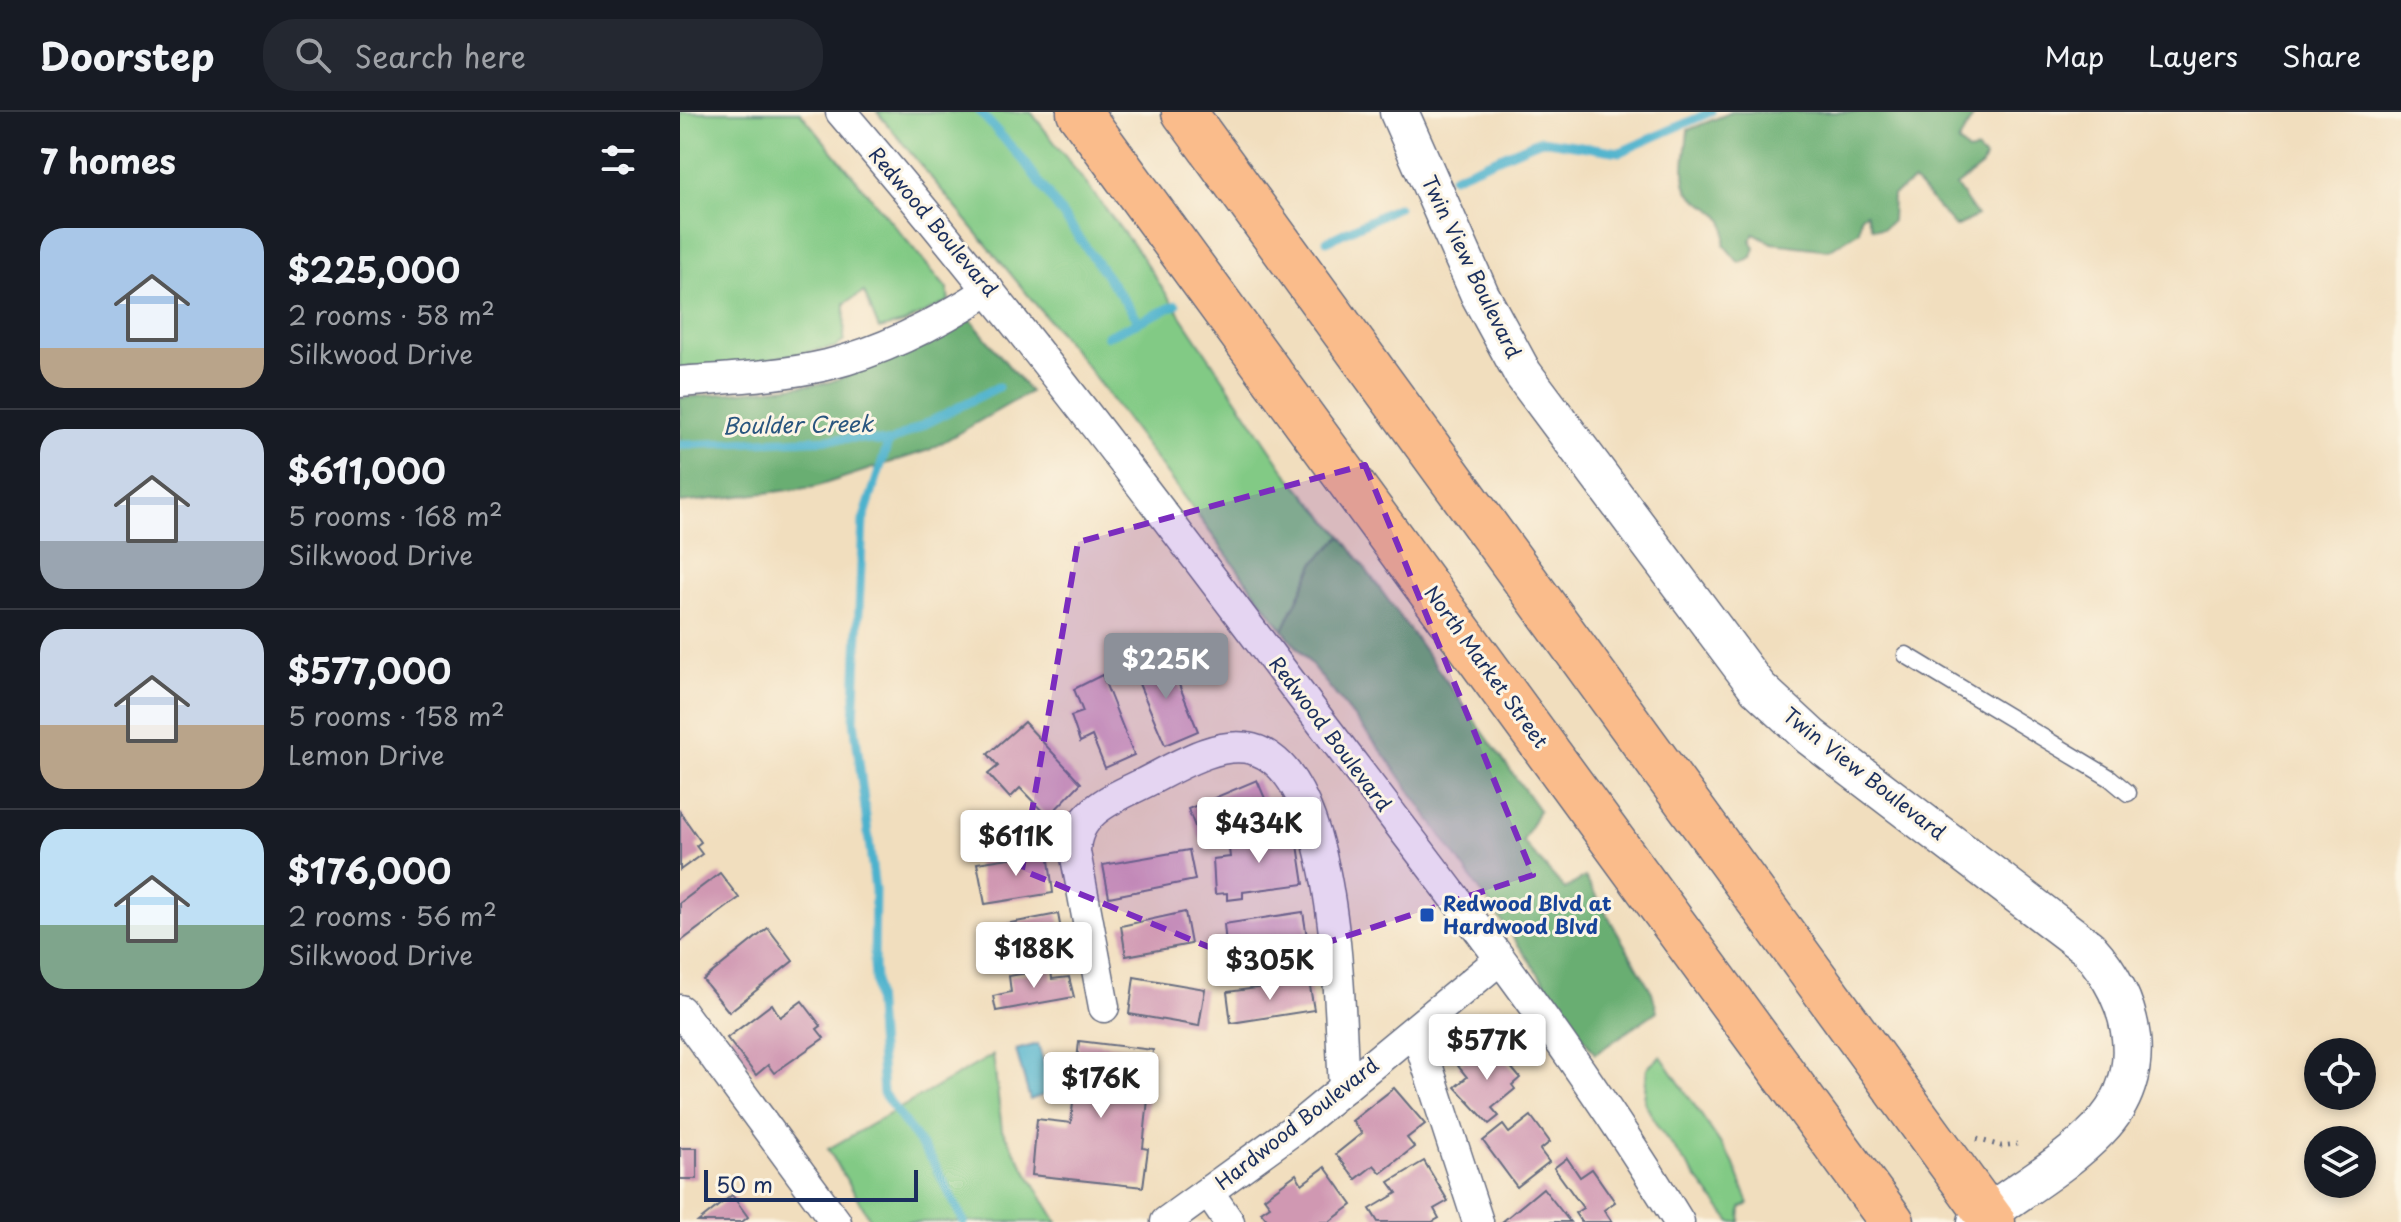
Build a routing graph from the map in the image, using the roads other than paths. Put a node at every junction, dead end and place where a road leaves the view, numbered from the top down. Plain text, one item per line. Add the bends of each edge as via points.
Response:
1 (841, 112) edge
2 (1079, 112) edge
3 (1184, 112) edge
4 (1399, 112) edge
5 (989, 290) junction
6 (680, 382) edge
7 (1906, 655) dead end
8 (2128, 793) dead end
9 (1499, 960) junction
10 (1104, 1007) dead end
11 (680, 1010) edge
12 (1416, 1031) junction
13 (1344, 1088) junction
14 (1209, 1193) junction
15 (1986, 1219) edge
16 (836, 1222) edge
17 (1166, 1222) edge
18 (1229, 1222) edge
19 (1478, 1222) edge
20 (1679, 1222) edge
21 (1892, 1222) edge

1 - 5 street, Redwood Boulevard
2 - 21 main road, North Market Street
3 - 15 main road
4 - 15 street, Twin View Boulevard via 1480,295 1523,374 1758,688 1811,737 2088,948 2117,987 2131,1027 2133,1053 2114,1111 2097,1132
5 - 6 street via 925,327 846,360
5 - 9 street, Redwood Boulevard
7 - 8 lane
9 - 12 street, Hardwood Boulevard
9 - 20 street, Redwood Boulevard
10 - 13 street via 1075,852 1077,829 1089,813 1183,764 1209,753 1252,749 1285,772 1319,835 1340,999
11 - 16 street
12 - 13 street, Hardwood Boulevard
12 - 19 street
13 - 14 street, Hardwood Boulevard
14 - 17 street, Hardwood Boulevard
14 - 18 street

